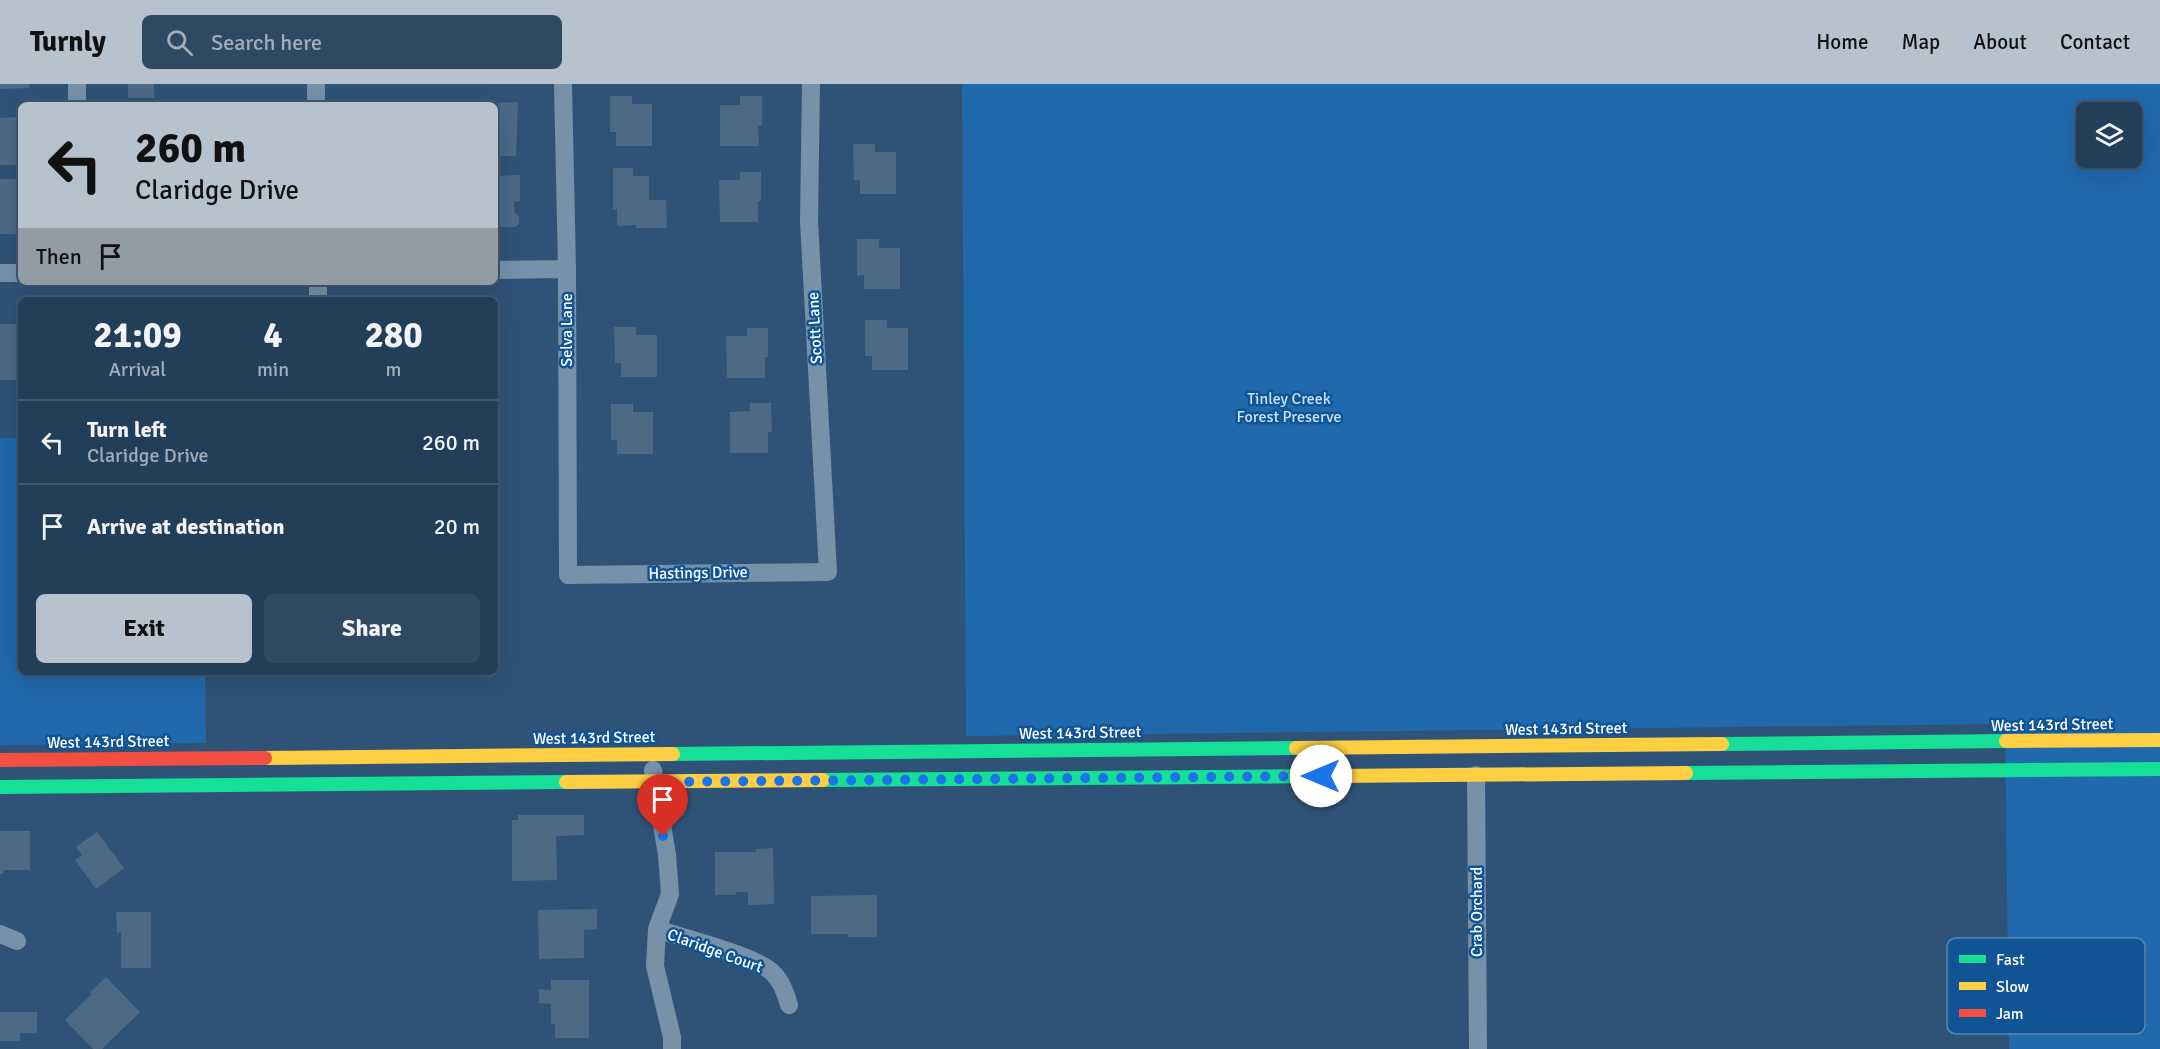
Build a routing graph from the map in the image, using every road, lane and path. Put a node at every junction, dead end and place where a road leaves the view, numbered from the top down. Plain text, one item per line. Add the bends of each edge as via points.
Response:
1 (77, 84) edge
2 (316, 84) edge
3 (563, 84) edge
4 (811, 84) edge
5 (77, 102) edge
6 (316, 102) edge
7 (567, 269) junction
8 (498, 270) edge
9 (0, 273) edge
10 (18, 273) edge
11 (828, 572) joint
12 (568, 575) joint
13 (2160, 740) edge
14 (650, 754) junction
15 (0, 760) edge
16 (2160, 769) edge
17 (1476, 775) junction
18 (654, 782) junction
19 (0, 787) edge
20 (657, 929) junction
21 (789, 1005) dead end
22 (672, 1049) edge
23 (1478, 1049) edge

1 - 5 street
2 - 6 street
3 - 7 street, Selva Lane
4 - 11 street, Scott Lane via 809,221
7 - 8 street
7 - 12 street, Selva Lane
9 - 10 street
11 - 12 street, Hastings Drive
13 - 14 main road, West 143rd Street
14 - 15 main road, West 143rd Street
14 - 18 street
16 - 17 main road
17 - 18 main road
17 - 23 street, Crab Orchard
18 - 19 main road
18 - 20 street via 670,894
20 - 21 street, Claridge Court via 747,958 772,972
20 - 22 street via 655,966

